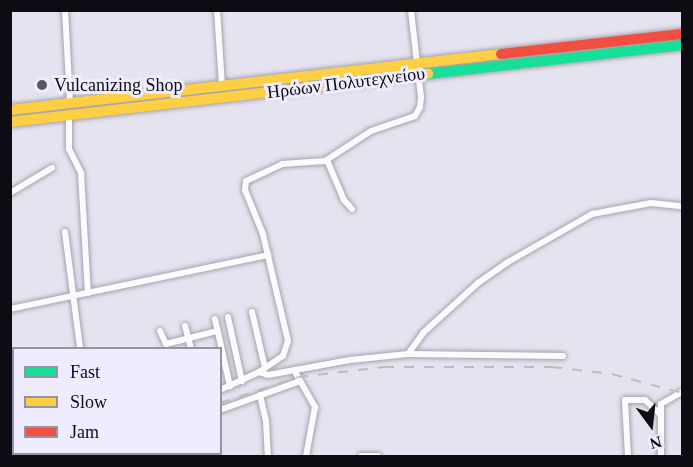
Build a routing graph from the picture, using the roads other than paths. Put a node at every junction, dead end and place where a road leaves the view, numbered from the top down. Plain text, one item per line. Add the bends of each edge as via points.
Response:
1 (65, 10) edge
2 (217, 10) edge
3 (411, 10) edge
4 (682, 34) edge
5 (682, 45) edge
6 (417, 70) junction
7 (222, 86) junction
8 (70, 103) junction
9 (10, 110) edge
10 (69, 116) junction
11 (10, 122) edge
12 (327, 160) junction
13 (52, 168) dead end
14 (10, 193) edge
15 (682, 206) edge
16 (352, 209) dead end
17 (65, 232) dead end
18 (268, 255) junction
19 (88, 292) junction
20 (74, 296) junction
21 (10, 309) edge
22 (252, 312) dead end
23 (228, 317) dead end
24 (214, 320) dead end
25 (185, 326) dead end
26 (160, 331) dead end
27 (217, 331) junction
28 (188, 338) junction
29 (80, 347) edge
30 (191, 347) edge
31 (220, 347) edge
32 (408, 354) junction
33 (563, 356) dead end
34 (222, 358) edge
35 (262, 370) junction
36 (294, 370) junction
37 (242, 381) junction
38 (300, 381) junction
39 (230, 386) junction
40 (222, 389) edge
41 (682, 392) edge
42 (260, 394) junction
43 (222, 409) edge
44 (660, 414) junction
45 (268, 456) edge
46 (306, 456) edge
47 (361, 456) edge
48 (378, 456) edge
49 (628, 456) edge
50 (661, 456) edge

1 - 8 street
2 - 7 street
3 - 6 street
4 - 6 main road, Ηρώων Πολυτεχνείου
5 - 6 main road, Ηρώων Πολυτεχνείου
6 - 7 main road, Ηρώων Πολυτεχνείου
6 - 10 main road, Ηρώων Πολυτεχνείου
6 - 12 street via 421,101 415,116 367,133
7 - 8 main road, Ηρώων Πολυτεχνείου
8 - 9 main road, Ηρώων Πολυτεχνείου
10 - 11 main road, Ηρώων Πολυτεχνείου
10 - 19 street via 69,149 81,173
12 - 16 street via 344,200
12 - 18 street via 282,164 246,181 245,190
13 - 14 street
15 - 32 street via 657,202 592,214 478,283 423,333
17 - 20 street
18 - 19 street
18 - 35 street via 288,341 283,356
19 - 20 street
20 - 21 street
20 - 29 street
22 - 35 street
23 - 37 street
24 - 27 street
25 - 28 street
26 - 28 street via 166,344
27 - 28 street
27 - 31 street
28 - 30 street
32 - 33 street
32 - 36 street
34 - 39 street
35 - 36 street via 268,375
35 - 37 street
36 - 38 street
37 - 39 street
38 - 42 street
38 - 46 street via 315,407
39 - 40 street
41 - 44 street via 662,402
42 - 43 street
42 - 45 street
44 - 49 street via 645,400 625,400
44 - 50 street
47 - 48 street

